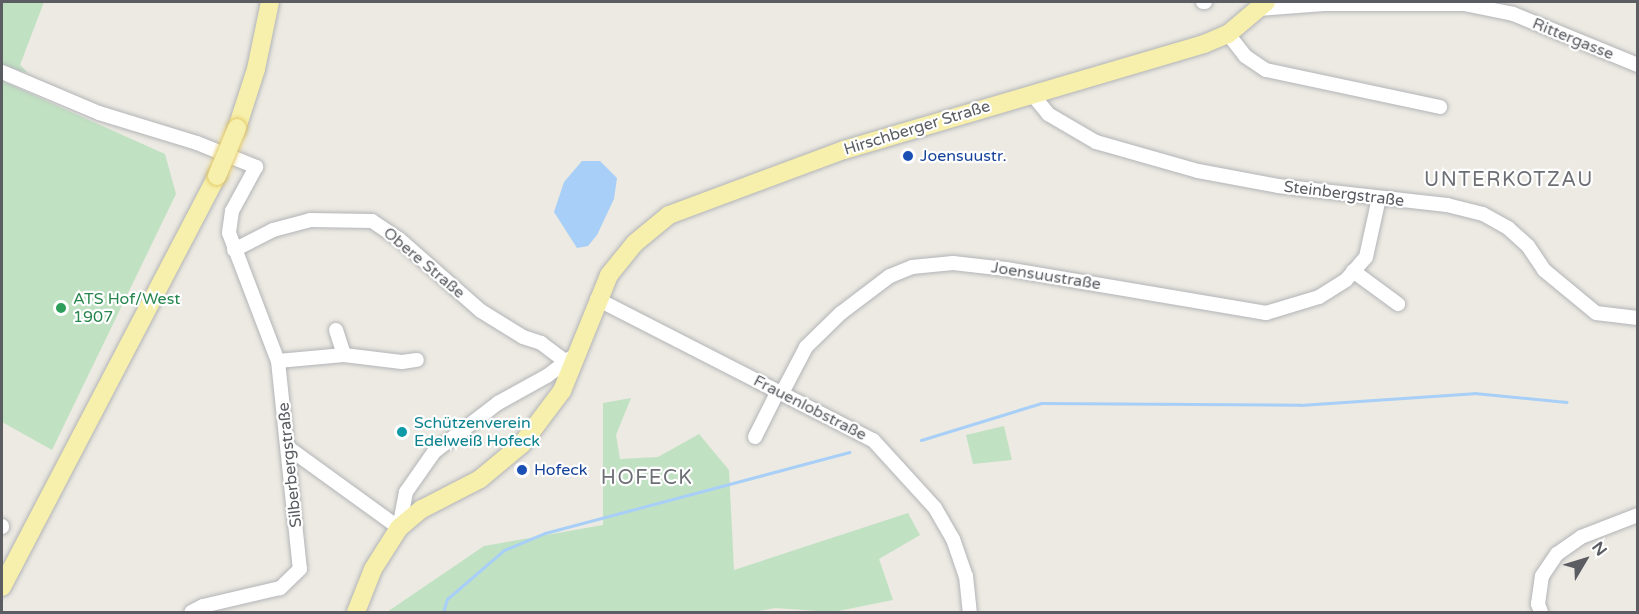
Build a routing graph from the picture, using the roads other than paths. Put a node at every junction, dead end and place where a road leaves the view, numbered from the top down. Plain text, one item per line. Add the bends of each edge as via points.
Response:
1 (270, 2) edge
2 (1263, 7) edge
3 (1228, 34) junction
4 (1638, 65) edge
5 (2, 72) edge
6 (1032, 94) junction
7 (1440, 107) dead end
8 (1379, 198) junction
9 (234, 250) junction
10 (1353, 271) junction
11 (597, 299) junction
12 (1398, 304) dead end
13 (1638, 318) edge
14 (336, 330) dead end
15 (582, 349) junction
16 (344, 355) junction
17 (417, 360) dead end
18 (278, 361) junction
19 (566, 362) junction
20 (780, 392) junction
21 (755, 437) dead end
22 (290, 449) junction
23 (1638, 515) edge
24 (399, 528) junction
25 (2, 587) edge
26 (1536, 610) edge
27 (191, 612) edge
28 (356, 612) edge
29 (970, 612) edge

1 - 25 main road, bridge via 256,69 218,176
2 - 3 main road, Hirschberger Straße
2 - 4 street, Rittergasse via 1464,4 1513,14
3 - 6 main road, Hirschberger Straße via 1151,62
3 - 7 street via 1245,56 1266,70
5 - 9 street, Silberbergstraße via 99,113 252,163 256,167 230,221
6 - 8 street, Steinbergstraße via 1048,114 1096,142 1210,173
6 - 11 main road, Hirschberger Straße via 844,150 677,212 636,243 609,275
8 - 10 street, Joensuustraße via 1366,257
8 - 13 street, Steinbergstraße via 1447,205 1483,214 1508,228 1528,246 1544,270 1596,313
9 - 18 street, Silberbergstraße
9 - 19 street, Obere Straße via 273,230 310,220 372,221 399,239 480,311 523,337 542,343
10 - 12 street
10 - 20 street, Joensuustraße via 1320,297 1266,313 1006,269 953,263 912,267 890,276 840,313 806,348
11 - 15 main road, Hirschberger Straße
11 - 20 street, Frauenlobstraße
14 - 16 street
15 - 19 street
15 - 24 main road, Hirschberger Straße via 562,392 522,444 480,479 422,509
16 - 17 street via 402,362
16 - 18 street
18 - 22 street, Silberbergstraße
19 - 24 street via 498,403 434,452 406,492
20 - 21 street, Joensuustraße
20 - 29 street, Frauenlobstraße via 873,440 909,477 953,538 966,576
22 - 24 street
22 - 27 street, Silberbergstraße via 300,568 280,588
23 - 26 street via 1581,537 1557,554 1542,576
24 - 28 main road, Hirschberger Straße via 373,569

